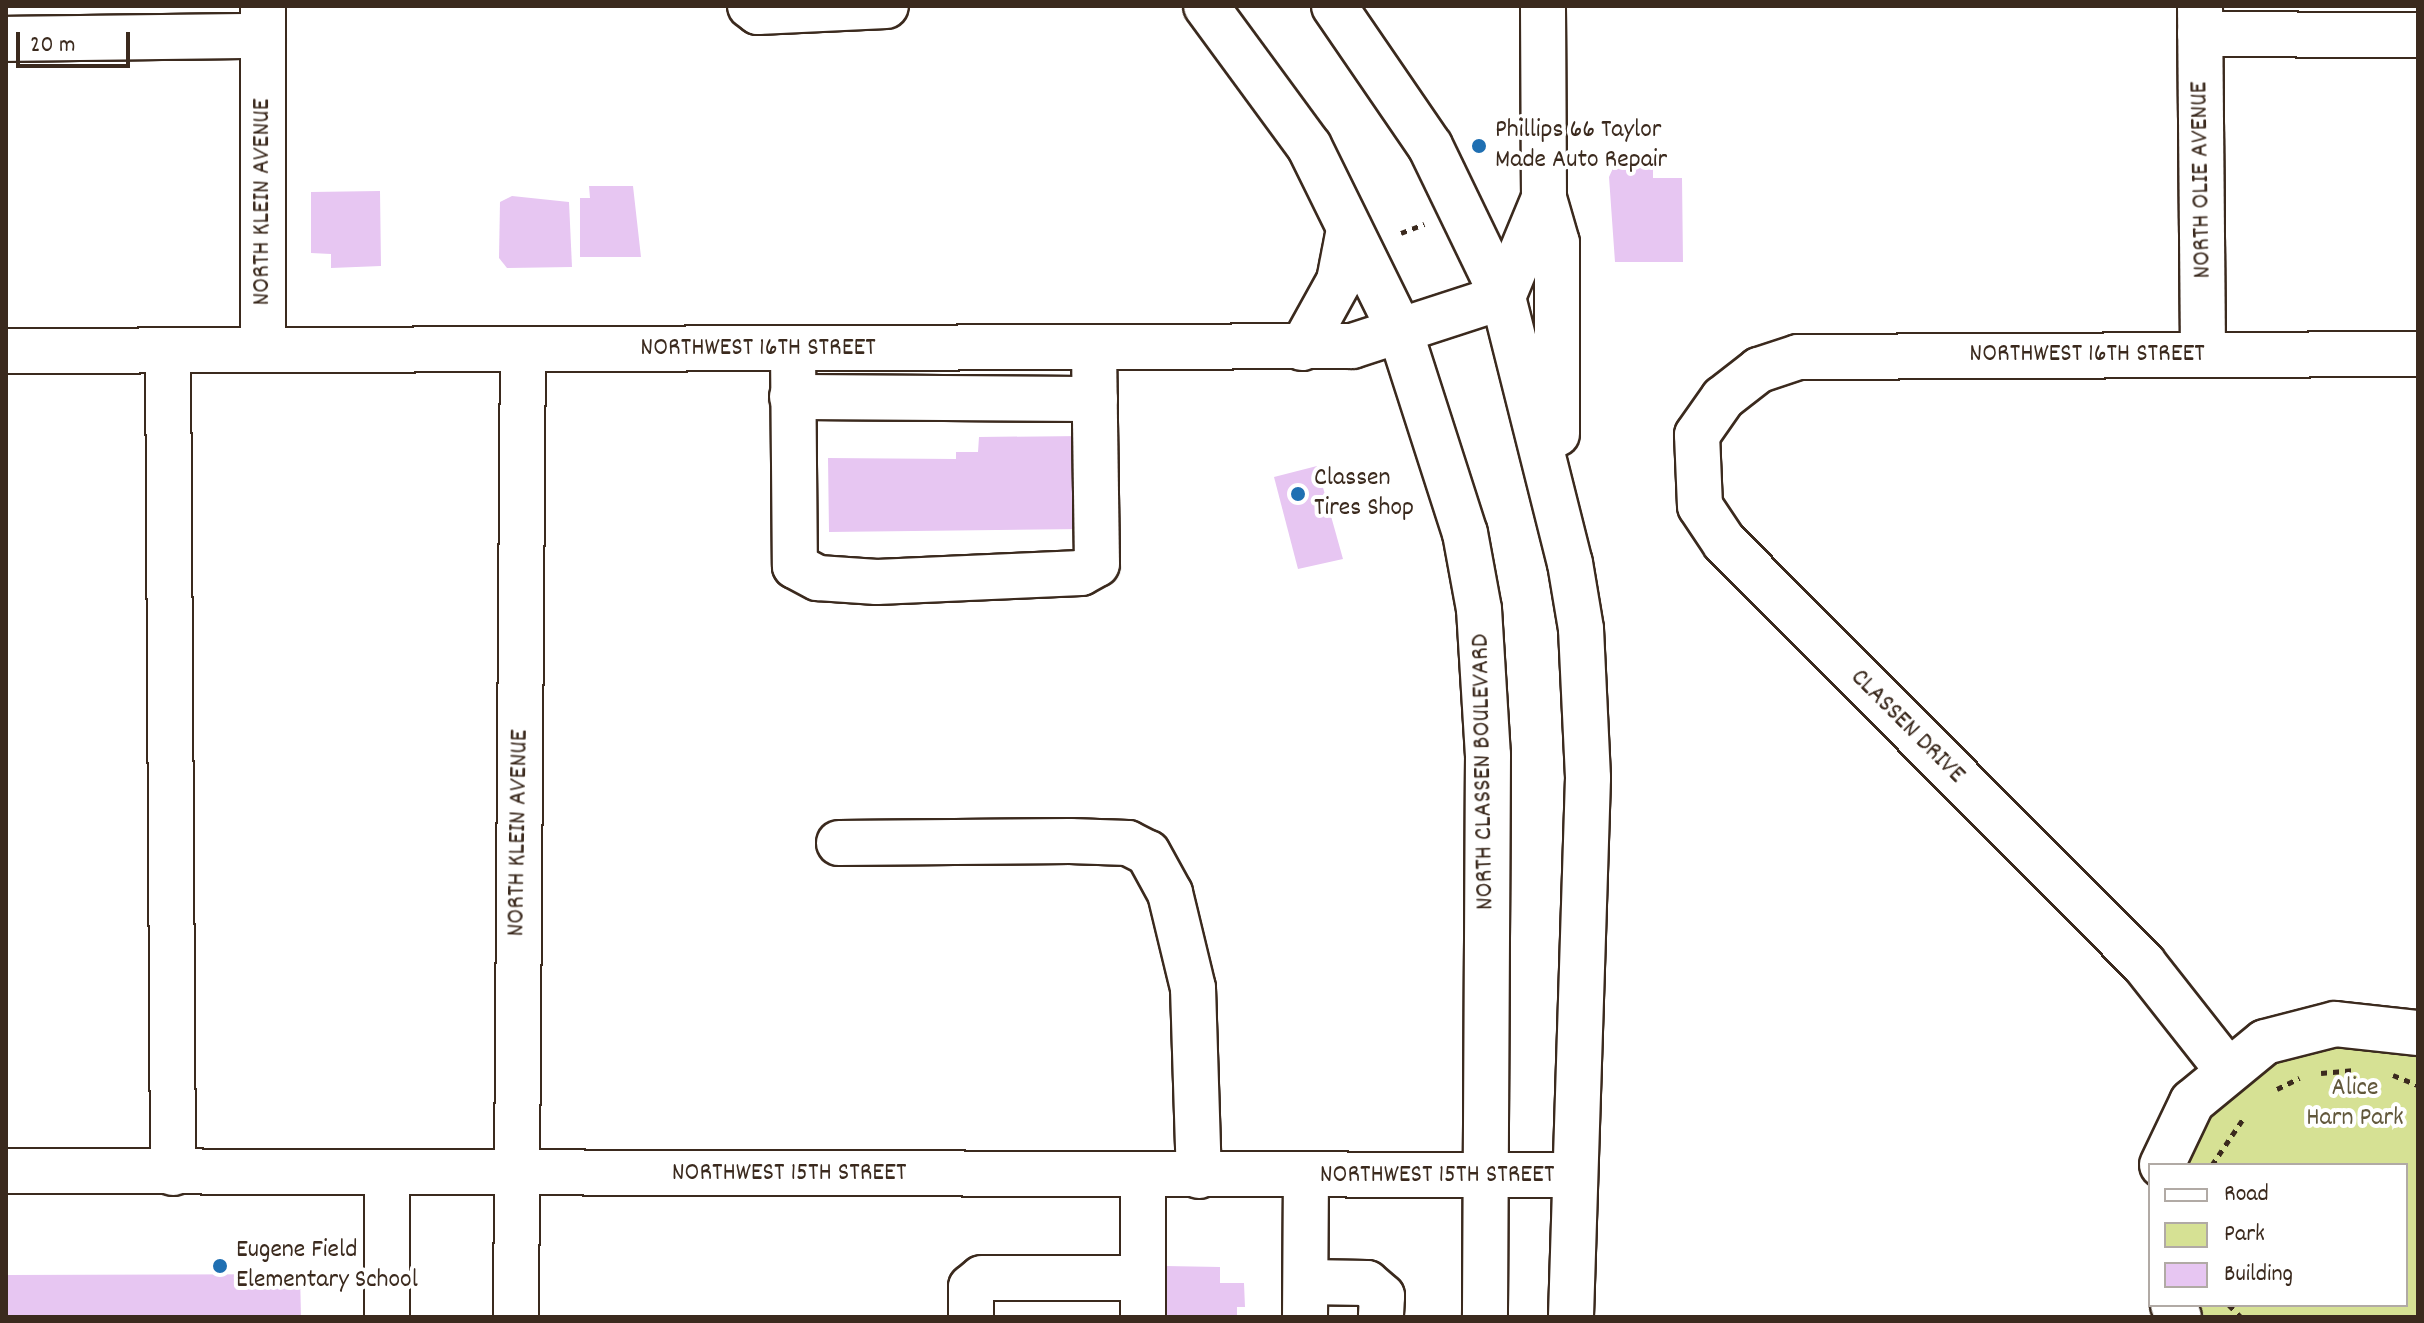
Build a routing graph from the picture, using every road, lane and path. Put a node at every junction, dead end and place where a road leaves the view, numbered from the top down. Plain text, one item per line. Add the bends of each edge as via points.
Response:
1 (750, 6) edge
2 (886, 6) edge
3 (1206, 6) edge
4 (1334, 6) edge
5 (1543, 6) edge
6 (2200, 20) edge
7 (263, 21) edge
8 (2418, 35) edge
9 (6, 39) edge
10 (1544, 198) junction
11 (1425, 224) dead end
12 (1349, 229) junction
13 (1401, 233) dead end
14 (1503, 297) junction
15 (1400, 331) junction
16 (1094, 348) junction
17 (1302, 348) junction
18 (793, 349) junction
19 (263, 350) junction
20 (523, 350) junction
21 (6, 351) edge
22 (168, 351) junction
23 (2203, 354) junction
24 (2418, 354) edge
25 (1759, 370) joint
26 (792, 397) junction
27 (1095, 399) junction
28 (1555, 497) junction
29 (839, 843) dead end
30 (2418, 1033) edge
31 (2225, 1067) junction
32 (2371, 1072) dead end
33 (2385, 1074) dead end
34 (2418, 1085) edge
35 (2265, 1098) dead end
36 (2254, 1106) dead end
37 (2163, 1163) edge
38 (2213, 1163) edge
39 (6, 1171) edge
40 (173, 1173) junction
41 (387, 1174) junction
42 (516, 1174) junction
43 (1572, 1175) junction
44 (1143, 1176) junction
45 (1199, 1176) junction
46 (1306, 1176) junction
47 (1487, 1176) junction
48 (1143, 1298) edge
49 (1306, 1300) edge
50 (387, 1317) edge
51 (516, 1317) edge
52 (971, 1317) edge
53 (1381, 1317) edge
54 (1485, 1317) edge
55 (1571, 1317) edge

1 - 2 street via 758,12
3 - 12 street, NORTH CLASSEN BOULEVARD via 1309,146
4 - 14 street via 1430,146
5 - 10 street
6 - 8 street
6 - 23 street, NORTH OLIE AVENUE
7 - 9 street
7 - 19 street, NORTH KLEIN AVENUE
10 - 14 street
10 - 28 street via 1557,243
11 - 13 path
12 - 15 street, NORTH CLASSEN BOULEVARD
12 - 17 street via 1339,281
14 - 15 street, NORTHWEST 16TH STREET
14 - 28 street
15 - 17 street, NORTHWEST 16TH STREET via 1352,346
15 - 47 street, NORTH CLASSEN BOULEVARD via 1437,431 1479,609 1488,755
16 - 17 street, NORTHWEST 16TH STREET
16 - 18 street, NORTHWEST 16TH STREET
16 - 27 street
18 - 20 street, NORTHWEST 16TH STREET
18 - 26 street
19 - 20 street, NORTHWEST 16TH STREET
19 - 22 street, NORTHWEST 16TH STREET
20 - 42 street, NORTH KLEIN AVENUE
21 - 22 street, NORTHWEST 16TH STREET
22 - 40 street
23 - 24 street, NORTHWEST 16TH STREET
23 - 25 street, NORTHWEST 16TH STREET via 1826,356
25 - 31 street, CLASSEN DRIVE via 1723,398 1697,435 1694,482 1709,523 2144,964
26 - 27 street
26 - 27 street via 795,566 818,578 877,582 1081,573 1097,564
28 - 43 street via 1581,629 1587,731
29 - 45 street via 1070,841 1128,843 1148,853 1170,893 1193,988
30 - 31 street via 2370,1024 2311,1027 2265,1042
31 - 37 street via 2192,1102
32 - 35 path via 2301,1078
33 - 34 path
36 - 38 path
39 - 40 street, NORTHWEST 15TH STREET
40 - 41 street, NORTHWEST 15TH STREET
41 - 42 street, NORTHWEST 15TH STREET
41 - 50 street
42 - 44 street, NORTHWEST 15TH STREET
42 - 51 street, NORTH KLEIN AVENUE
43 - 47 street, NORTHWEST 15TH STREET
43 - 55 street
44 - 45 street, NORTHWEST 15TH STREET
44 - 48 street
45 - 46 street, NORTHWEST 15TH STREET
46 - 47 street, NORTHWEST 15TH STREET
46 - 49 street
47 - 54 street, NORTH CLASSEN BOULEVARD
48 - 52 street via 982,1278 971,1287
49 - 53 street via 1367,1283 1382,1296

